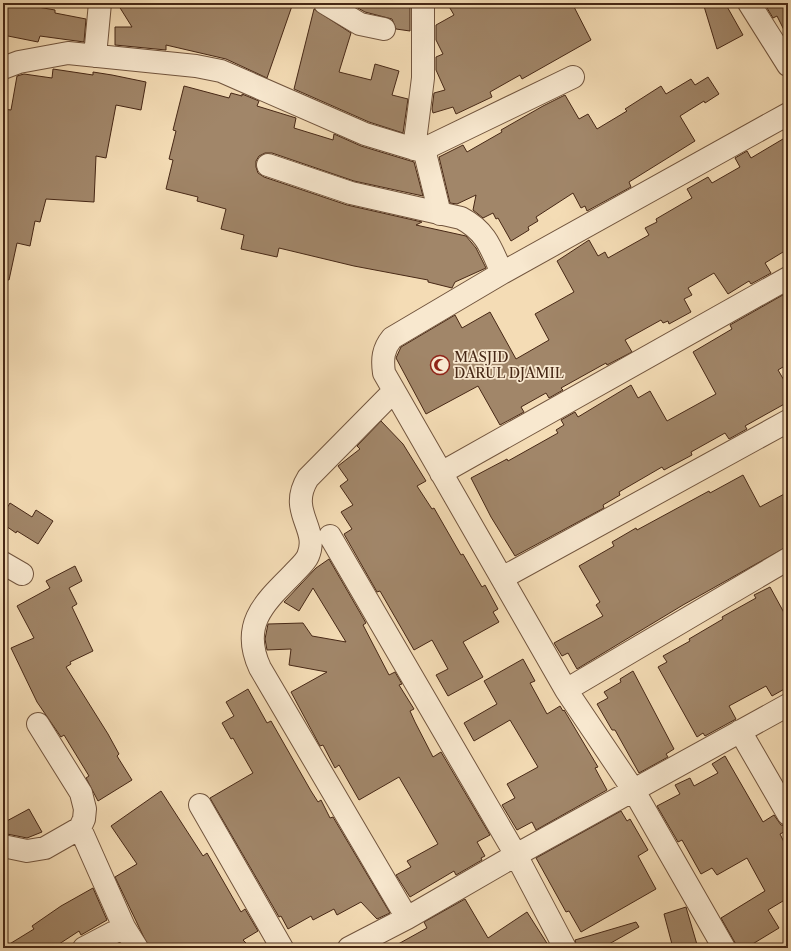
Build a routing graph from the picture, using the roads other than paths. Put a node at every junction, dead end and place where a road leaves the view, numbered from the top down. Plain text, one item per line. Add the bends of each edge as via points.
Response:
1 (100, 3) edge
2 (325, 3) edge
3 (749, 3) edge
4 (429, 6) edge
5 (384, 29) dead end
6 (95, 56) junction
7 (788, 66) edge
8 (3, 68) edge
9 (573, 77) dead end
10 (788, 114) edge
11 (419, 149) junction
12 (268, 165) dead end
13 (440, 214) junction
14 (502, 274) junction
15 (788, 278) edge
16 (394, 391) junction
17 (788, 421) edge
18 (441, 473) junction
19 (330, 536) dead end
20 (788, 559) edge
21 (3, 563) edge
22 (22, 574) dead end
23 (502, 578) junction
24 (566, 690) junction
25 (788, 705) edge
26 (38, 724) dead end
27 (740, 731) junction
28 (634, 791) junction
29 (200, 805) dead end
30 (788, 814) edge
31 (80, 828) junction
32 (3, 846) edge
33 (516, 855) junction
34 (407, 918) junction
35 (124, 927) junction
36 (84, 948) edge
37 (137, 948) edge
38 (282, 948) edge
39 (349, 948) edge
40 (565, 948) edge
41 (724, 948) edge

1 - 6 street
2 - 5 street via 360,24
3 - 7 street
4 - 11 street
6 - 8 street via 61,54 19,62
6 - 11 street via 175,63 221,71 366,134
9 - 11 street
10 - 14 street
11 - 13 street
12 - 13 street via 352,193
13 - 14 street via 460,218 484,234
14 - 16 street via 392,338 382,359 384,373
15 - 18 street
16 - 18 street
16 - 34 street via 308,478 302,488 300,511 310,536 311,548 307,559 264,604 254,627 252,642 260,668
17 - 23 street
18 - 23 street
19 - 33 street
20 - 24 street
21 - 22 street
23 - 24 street
24 - 28 street
25 - 27 street
26 - 31 street via 85,802 85,813
27 - 28 street
27 - 30 street
28 - 33 street
28 - 41 street
29 - 38 street
31 - 32 street via 45,848 27,851
31 - 35 street
33 - 34 street
33 - 40 street
34 - 39 street
35 - 36 street
35 - 37 street

